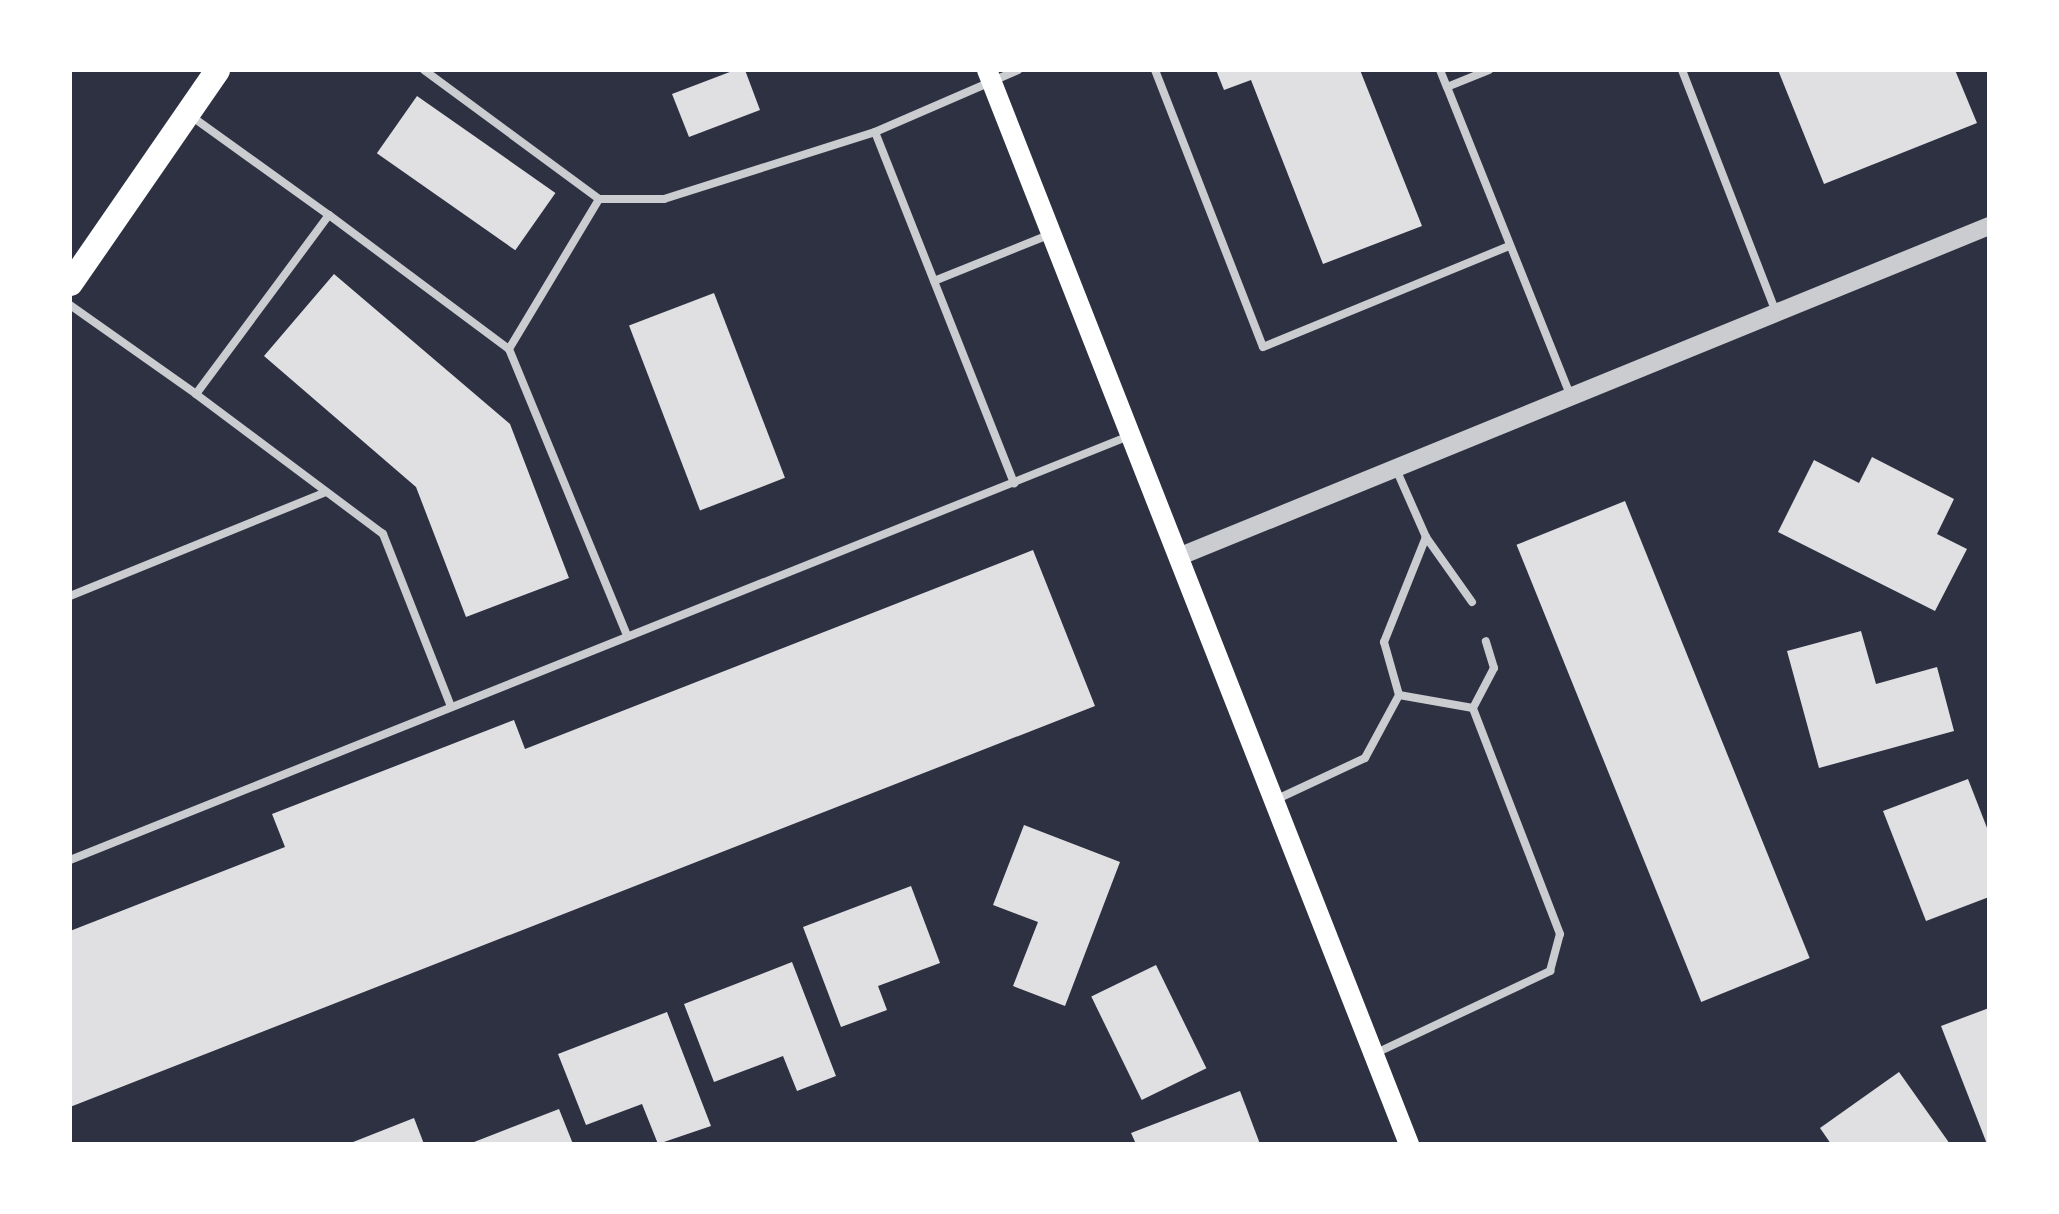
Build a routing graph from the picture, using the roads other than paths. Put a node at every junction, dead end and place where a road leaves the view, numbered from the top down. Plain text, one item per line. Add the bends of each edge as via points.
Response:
1 (217, 70) edge
2 (424, 70) edge
3 (1018, 70) edge
4 (1154, 70) edge
5 (1440, 70) edge
6 (1490, 70) edge
7 (1682, 70) edge
8 (989, 75) edge
9 (1447, 87) junction
10 (187, 114) junction
11 (875, 132) junction
12 (599, 200) junction
13 (329, 215) junction
14 (1989, 226) edge
15 (1051, 234) junction
16 (1509, 246) junction
17 (73, 271) edge
18 (934, 280) junction
19 (70, 305) edge
20 (1775, 310) junction
21 (509, 349) junction
22 (196, 394) junction
23 (1570, 398) junction
24 (1130, 436) junction
25 (1396, 469) junction
26 (1014, 483) junction
27 (326, 492) junction
28 (1426, 538) junction
29 (1178, 558) junction
30 (70, 596) edge
31 (1472, 602) dead end
32 (626, 636) junction
33 (1486, 641) dead end
34 (1398, 695) junction
35 (450, 704) junction
36 (1473, 708) junction
37 (1273, 801) junction
38 (70, 860) edge
39 (1374, 1055) junction
40 (1409, 1144) edge

1 - 10 main road
2 - 12 lane
3 - 8 lane
4 - 16 lane via 1263,347
5 - 9 lane
6 - 9 lane
7 - 20 lane
8 - 11 lane
8 - 15 main road
9 - 16 lane
10 - 13 lane
10 - 17 main road
11 - 12 lane via 664,199
11 - 18 lane
12 - 21 lane
13 - 21 lane
13 - 22 lane
14 - 20 street
15 - 18 lane
15 - 24 main road
16 - 23 lane
18 - 26 lane
19 - 22 lane
20 - 23 street
21 - 32 lane
22 - 27 lane
23 - 25 street
24 - 26 lane
24 - 29 main road
25 - 28 lane
25 - 29 street
26 - 32 lane
27 - 30 lane
27 - 35 lane via 382,534
28 - 31 lane
28 - 34 lane via 1384,642
29 - 37 main road
32 - 35 lane
33 - 36 lane via 1494,668
34 - 36 lane
34 - 37 lane via 1365,758
35 - 38 lane
36 - 39 lane via 1560,934 1550,971
37 - 39 main road
39 - 40 main road

